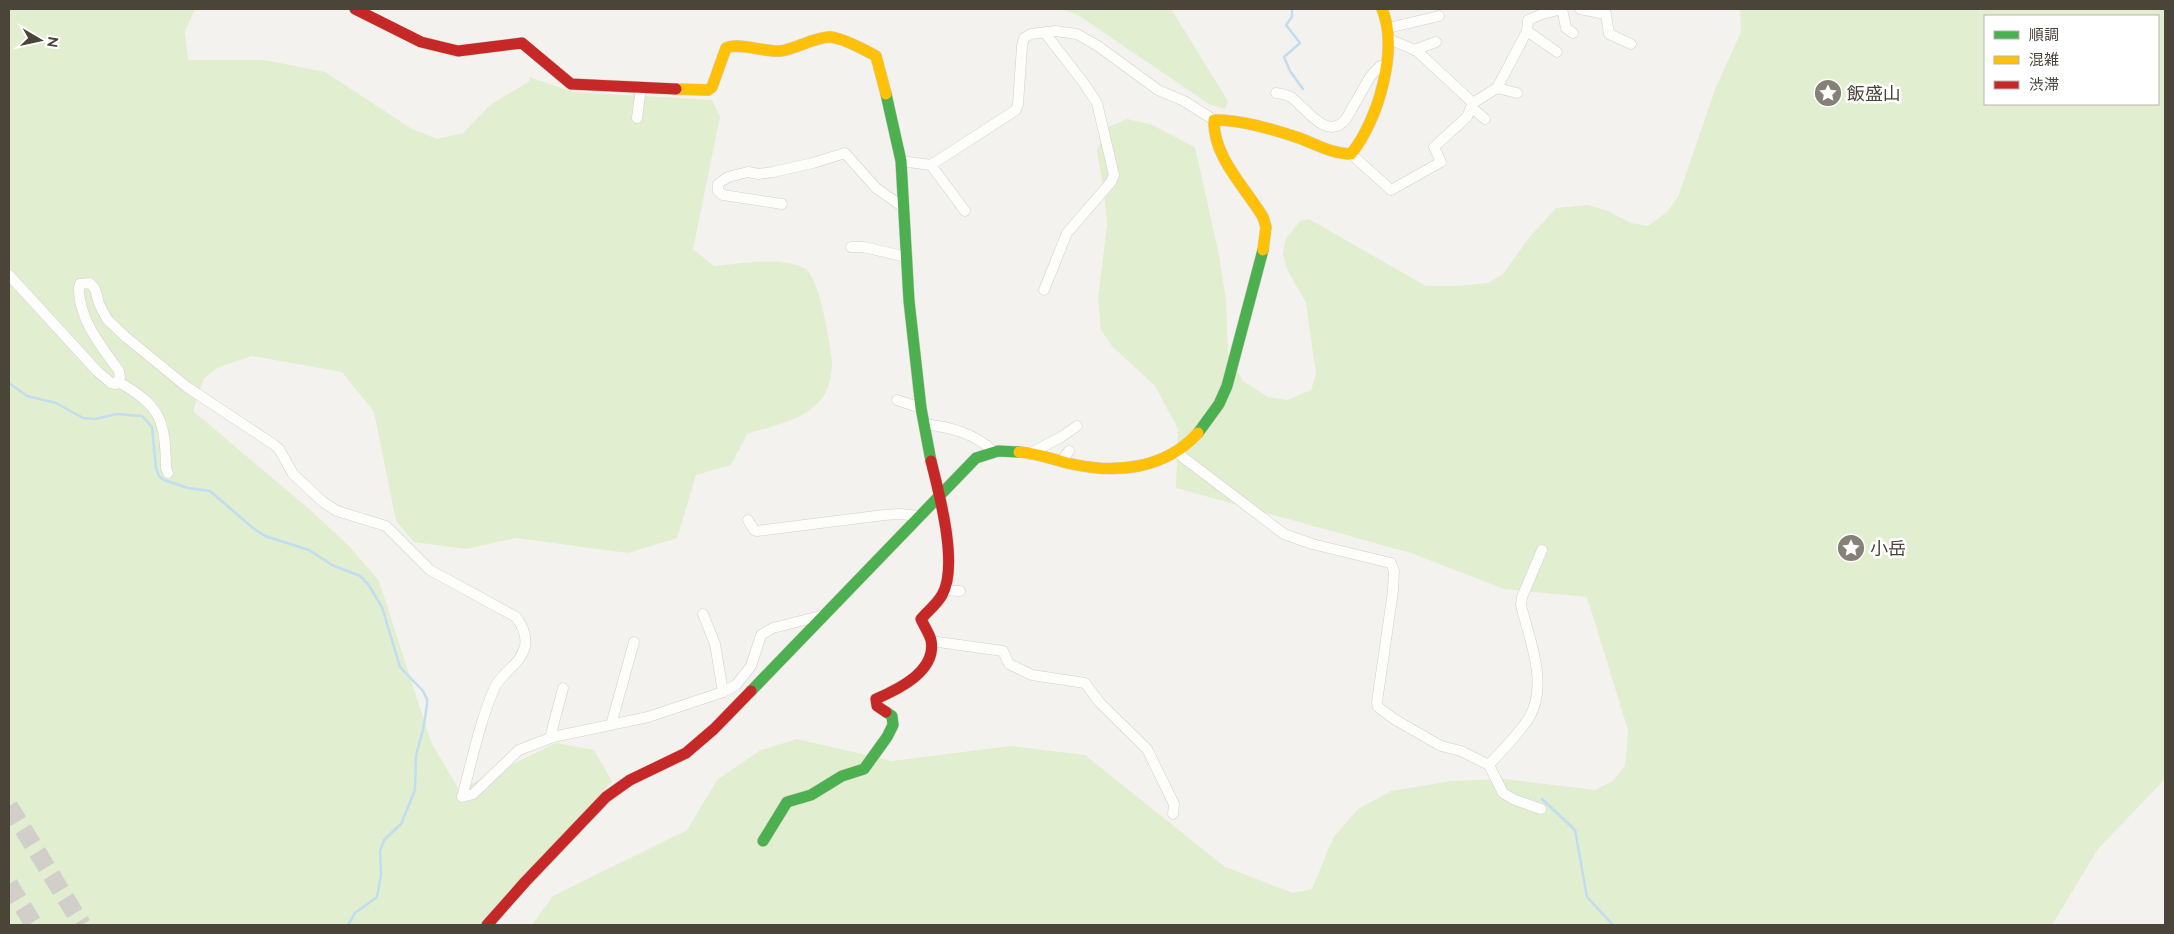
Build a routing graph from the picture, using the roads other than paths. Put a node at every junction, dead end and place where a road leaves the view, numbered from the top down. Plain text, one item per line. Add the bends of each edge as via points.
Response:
1 (356, 9) edge
2 (1382, 9) edge
3 (1562, 9) edge
4 (1580, 9) edge
5 (1439, 16) dead end
6 (1527, 31) junction
7 (1045, 33) junction
8 (1573, 33) dead end
9 (1389, 34) junction
10 (1436, 42) dead end
11 (1631, 44) dead end
12 (1414, 50) junction
13 (1558, 52) dead end
14 (1386, 66) junction
15 (641, 87) junction
16 (1497, 88) junction
17 (1276, 93) dead end
18 (1517, 93) dead end
19 (1472, 105) junction
20 (637, 118) dead end
21 (1485, 119) dead end
22 (1214, 120) junction
23 (1351, 154) junction
24 (900, 161) junction
25 (930, 164) junction
26 (782, 204) dead end
27 (903, 207) junction
28 (966, 211) dead end
29 (851, 247) dead end
30 (906, 257) junction
31 (9, 275) edge
32 (1044, 290) dead end
33 (119, 382) junction
34 (897, 400) dead end
35 (921, 408) junction
36 (924, 424) junction
37 (1076, 426) dead end
38 (993, 451) junction
39 (1069, 451) dead end
40 (1176, 452) junction
41 (1029, 454) junction
42 (1061, 461) junction
43 (168, 473) dead end
44 (940, 496) junction
45 (919, 516) junction
46 (748, 520) dead end
47 (1542, 550) dead end
48 (944, 590) junction
49 (960, 592) dead end
50 (703, 614) dead end
51 (824, 614) junction
52 (931, 641) junction
53 (634, 642) dead end
54 (563, 688) dead end
55 (723, 692) junction
56 (611, 725) junction
57 (550, 738) junction
58 (1489, 764) junction
59 (1540, 809) dead end
60 (1173, 814) dead end
61 (763, 841) dead end
62 (488, 925) edge

1 - 15 street via 422,42 458,51 522,43 571,84
2 - 9 street
3 - 6 street via 1528,20
3 - 8 street via 1566,28
4 - 11 street via 1606,14 1609,34
5 - 9 street
6 - 13 street
6 - 16 street
7 - 22 street via 1077,34 1158,90 1184,101
7 - 25 street via 1024,38 1016,110
7 - 32 street via 1097,103 1114,175 1067,233
9 - 12 street
9 - 14 street
10 - 12 street
12 - 19 street
14 - 17 street via 1380,66 1370,77 1346,119 1335,127 1320,123 1289,96
14 - 23 street via 1363,139
15 - 20 street
15 - 24 street via 708,90 726,48 732,45 781,51 820,38 840,39 876,56 878,60
16 - 18 street
16 - 19 street
19 - 21 street
19 - 23 street via 1467,117 1434,147 1441,162 1391,190
22 - 23 street via 1229,120 1305,140 1333,153
22 - 40 street via 1215,140 1263,217 1266,237 1223,395 1204,427
24 - 25 street
24 - 27 street
25 - 28 street
26 - 27 street via 723,195 718,191 718,184 728,177 748,172 773,172 844,153 876,188
27 - 30 street
29 - 30 street
30 - 35 street
31 - 33 street via 97,371 111,383
33 - 43 street via 148,402 163,425
33 - 57 street via 119,371 87,322 80,284 93,285 107,319 186,387 279,449 293,474 312,493 337,511 386,526 430,570 516,617 523,627 525,646 515,666 495,687 462,797 473,794 519,750
34 - 35 street
35 - 36 street
36 - 38 street via 955,429 982,441
36 - 44 street
37 - 41 street via 1064,428
38 - 41 street
38 - 44 street via 976,458
39 - 42 street
40 - 42 street via 1147,465 1123,470 1102,470
40 - 58 street via 1284,534 1391,563 1393,591 1378,707 1441,746
41 - 42 street
44 - 45 street
44 - 48 street via 949,560
45 - 46 street via 884,515 757,531
45 - 51 street
47 - 58 street via 1521,605 1535,659 1537,683 1533,705 1529,717
48 - 49 street
48 - 52 street via 921,619
50 - 55 street via 715,644
51 - 55 street via 773,628 761,635 751,666 736,685
51 - 62 street via 742,703 694,747 671,762 620,785 537,868
52 - 60 street via 1003,651 1008,664 1032,675 1084,683 1147,749 1174,804
52 - 61 street via 928,660 920,671 901,687 876,698 877,706 892,716 892,725 878,752 864,769 788,802
53 - 56 street
54 - 57 street
55 - 56 street via 648,717
56 - 57 street
58 - 59 street via 1503,793

